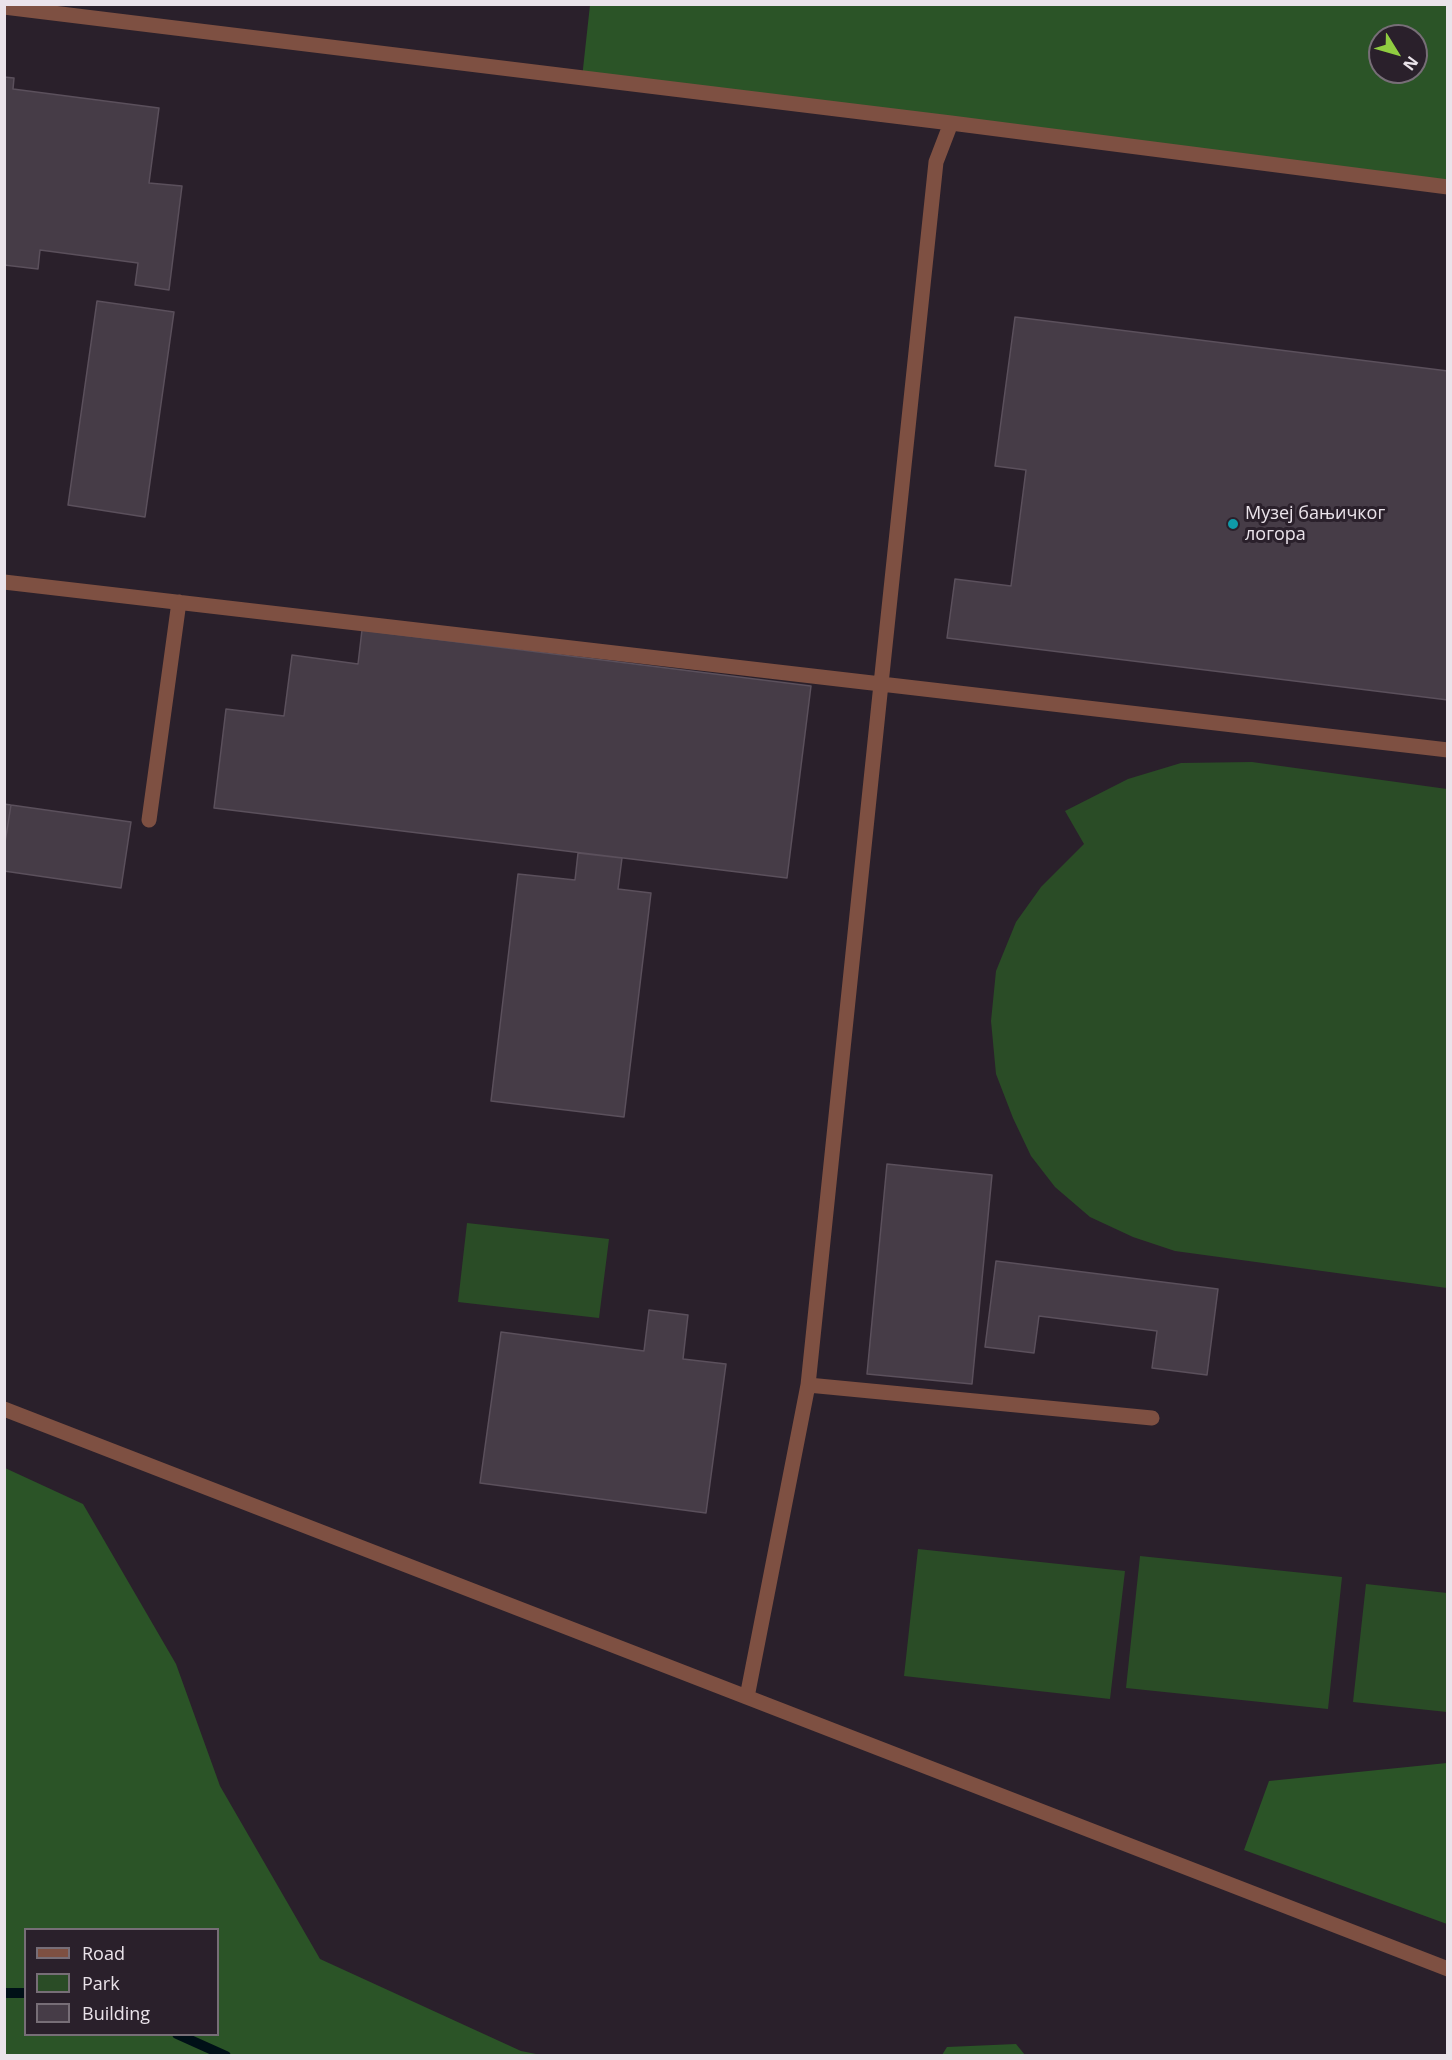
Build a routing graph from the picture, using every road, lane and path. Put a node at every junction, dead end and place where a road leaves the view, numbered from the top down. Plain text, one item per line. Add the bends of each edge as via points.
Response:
1 (4, 7) edge
2 (951, 123) junction
3 (1448, 187) edge
4 (4, 582) edge
5 (178, 602) junction
6 (881, 684) junction
7 (1448, 750) edge
8 (149, 820) dead end
9 (808, 1385) junction
10 (4, 1409) edge
11 (1152, 1418) dead end
12 (747, 1697) junction
13 (1448, 1969) edge

1 - 2 lane
2 - 3 lane
2 - 6 lane via 936,162
4 - 5 lane
5 - 6 lane
5 - 8 lane
6 - 7 lane
6 - 9 lane
9 - 11 lane
9 - 12 lane
10 - 12 lane
12 - 13 lane

